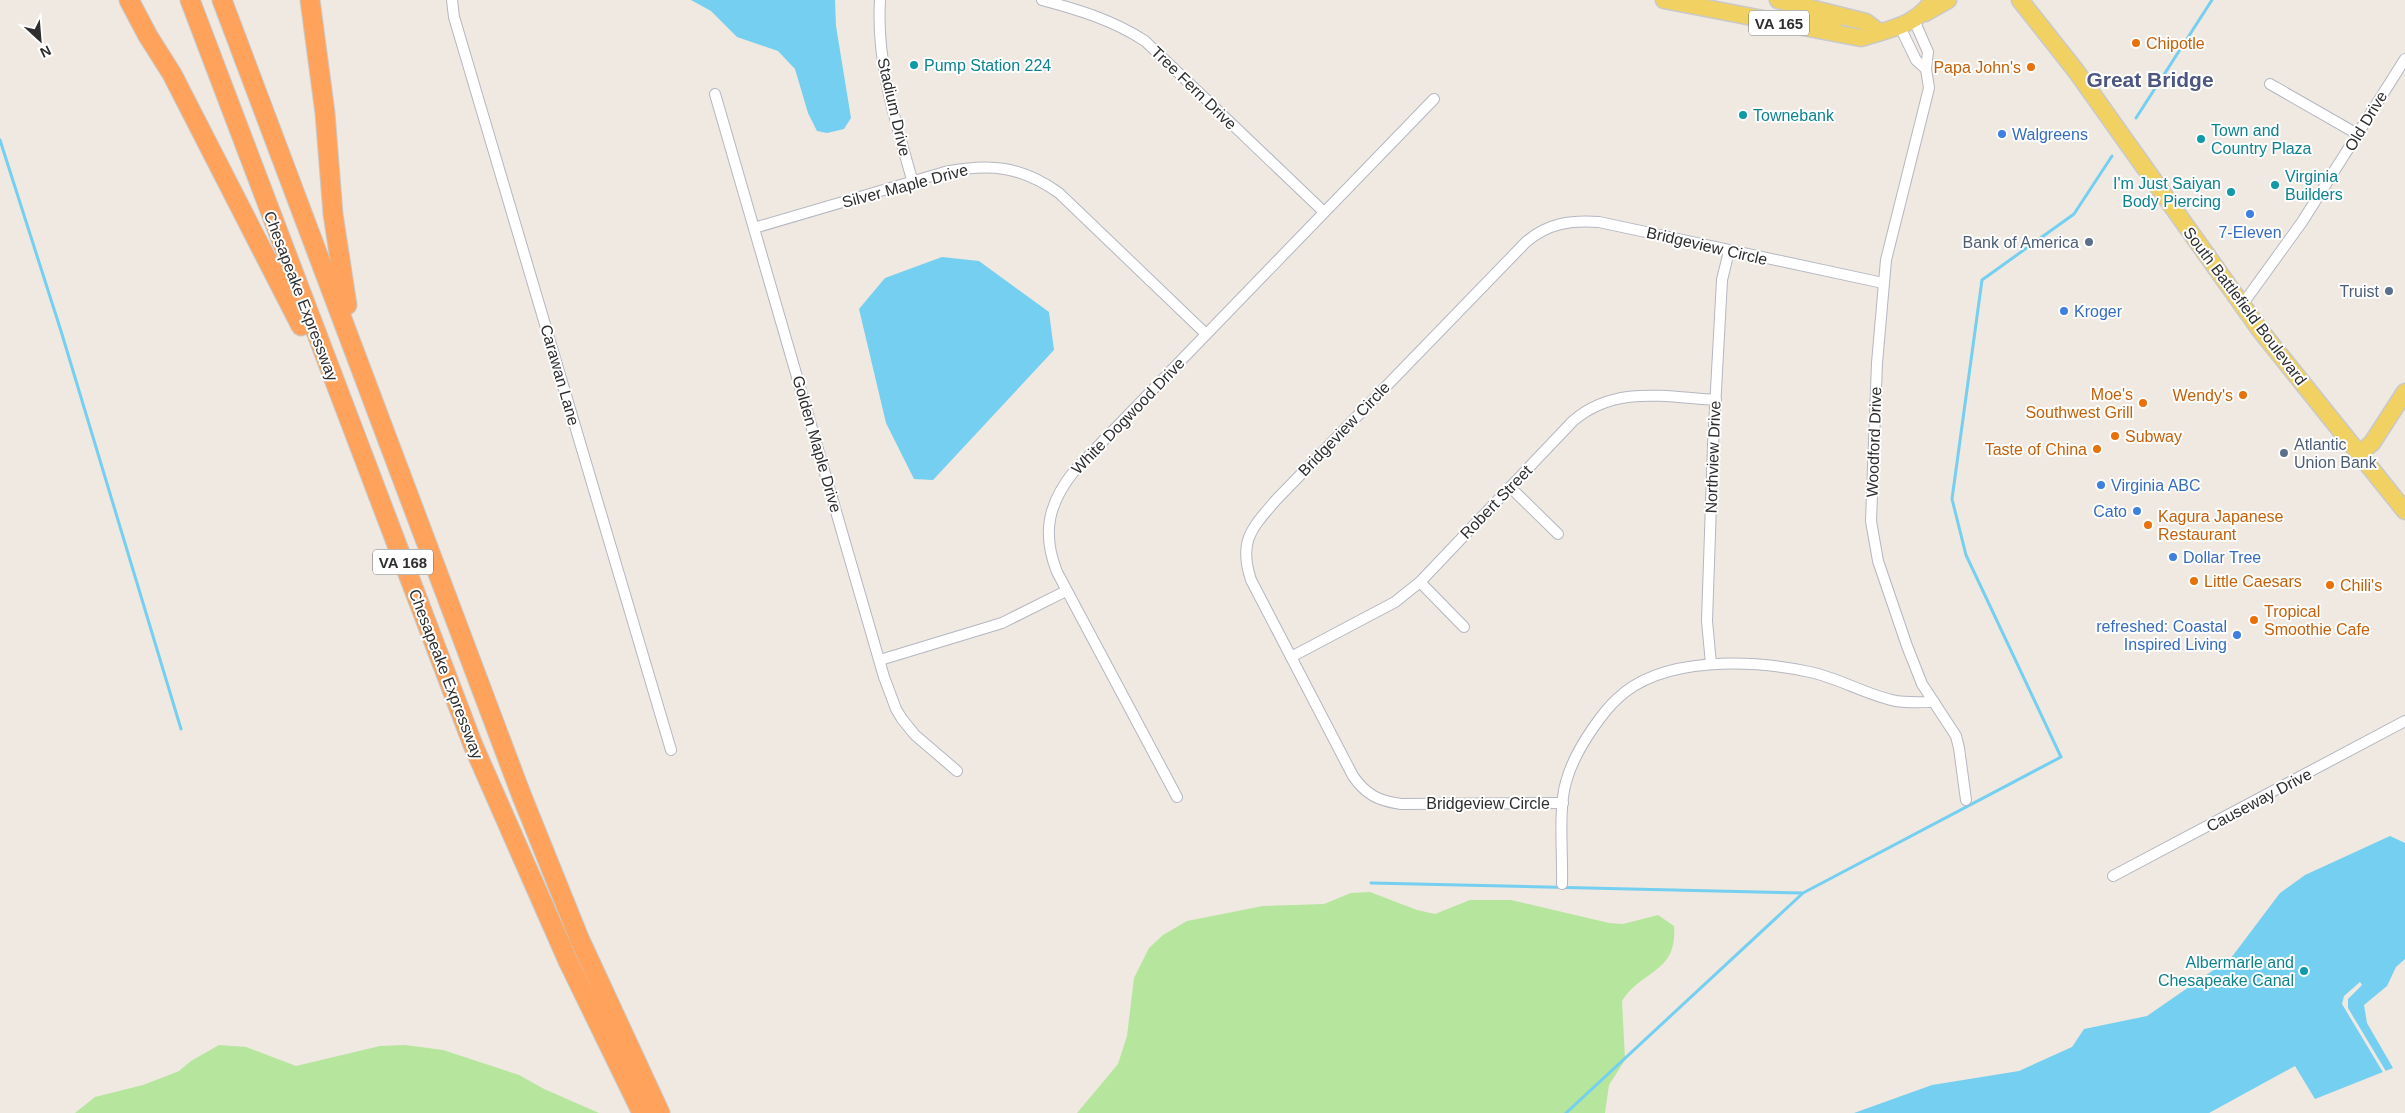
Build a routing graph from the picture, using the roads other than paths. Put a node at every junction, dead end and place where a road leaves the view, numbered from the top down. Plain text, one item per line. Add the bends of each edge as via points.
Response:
1 (129, 0) edge
2 (137, 0) edge
3 (190, 0) edge
4 (222, 0) edge
5 (228, 0) edge
6 (310, 0) edge
7 (452, 0) edge
8 (880, 0) edge
9 (1042, 0) edge
10 (1664, 0) edge
11 (1778, 0) edge
12 (1934, 0) edge
13 (1948, 0) edge
14 (2020, 0) edge
15 (1702, 8) junction
16 (1840, 16) junction
17 (1910, 22) junction
18 (1879, 32) junction
19 (237, 36) junction
20 (2405, 59) edge
21 (1926, 69) junction
22 (172, 74) junction
23 (2270, 84) dead end
24 (715, 94) dead end
25 (1434, 99) dead end
26 (2359, 134) junction
27 (913, 182) junction
28 (1324, 212) junction
29 (754, 228) junction
30 (1729, 251) junction
31 (1883, 283) junction
32 (2242, 305) junction
33 (1206, 334) junction
34 (335, 384) junction
35 (2405, 392) edge
36 (1716, 400) junction
37 (2360, 453) junction
38 (395, 461) junction
39 (1510, 487) junction
40 (2405, 511) edge
41 (1558, 534) dead end
42 (1420, 582) junction
43 (1066, 591) junction
44 (1464, 627) dead end
45 (1291, 657) junction
46 (880, 660) junction
47 (1710, 664) junction
48 (1934, 702) junction
49 (2405, 721) edge
50 (671, 750) dead end
51 (957, 771) dead end
52 (1177, 797) dead end
53 (1966, 800) dead end
54 (1563, 803) junction
55 (2113, 876) dead end
56 (1562, 884) dead end
57 (642, 1113) edge
58 (660, 1113) edge

1 - 22 highway
2 - 22 highway
3 - 34 highway, Chesapeake Expressway / VA 168
4 - 19 highway, Chesapeake Expressway / VA 168
5 - 19 highway
6 - 38 highway via 342,282 348,311 378,394
7 - 50 street, Carawan Lane via 454,17
8 - 27 street, Stadium Drive via 880,43 886,87
9 - 28 street, Tree Fern Drive via 1103,18 1145,41
10 - 15 main road, VA 165
11 - 16 main road, VA 165
12 - 17 main road
13 - 17 main road, VA 165
14 - 32 main road, South Battlefield Boulevard via 2076,71
15 - 16 main road via 1754,10 1824,23
15 - 18 main road, VA 165 via 1861,38
16 - 18 main road, VA 165 via 1866,22
17 - 18 main road, VA 165
17 - 21 street via 1916,60
17 - 21 street, Woodford Drive via 1928,52
19 - 38 highway, Chesapeake Expressway / VA 168
20 - 26 street, Old Drive
21 - 31 street, Woodford Drive via 1929,88 1900,199
22 - 34 highway via 314,352
23 - 26 street
24 - 29 street, Golden Maple Drive
25 - 28 street, White Dogwood Drive
26 - 32 street, Old Drive via 2302,222
27 - 29 street, Silver Maple Drive
27 - 33 street, Silver Maple Drive via 971,167 994,166 1042,182 1072,205
28 - 33 street, White Dogwood Drive
29 - 46 street, Golden Maple Drive
30 - 31 street, Bridgeview Circle
30 - 36 street, Northview Drive via 1722,280
30 - 45 street, Bridgeview Circle via 1586,221 1555,224 1526,242 1276,500 1251,534 1245,547 1246,564 1254,587
31 - 48 street, Woodford Drive via 1877,363 1872,536 1882,576 1907,646 1922,684
32 - 37 main road, South Battlefield Boulevard
33 - 43 street, White Dogwood Drive via 1060,488 1048,537 1053,562
34 - 57 highway, Chesapeake Expressway / VA 168 via 501,813 568,962
35 - 37 main road via 2372,442
36 - 39 street, Robert Street via 1637,396 1602,402 1573,421
36 - 47 street, Northview Drive via 1707,621
37 - 40 main road, South Battlefield Boulevard
38 - 58 highway, Chesapeake Expressway / VA 168 via 579,938
39 - 41 street
39 - 42 street, Robert Street
42 - 44 street
42 - 45 street, Robert Street via 1394,602
43 - 46 street via 1002,623
43 - 52 street, White Dogwood Drive
45 - 54 street, Bridgeview Circle via 1353,776 1375,799 1401,804
46 - 51 street, Golden Maple Drive via 902,720
47 - 48 street via 1761,665 1811,672 1896,701
47 - 54 street via 1666,672 1629,689 1618,698 1580,748 1566,782
48 - 53 street, Woodford Drive via 1956,736
49 - 55 street, Causeway Drive
54 - 56 street

